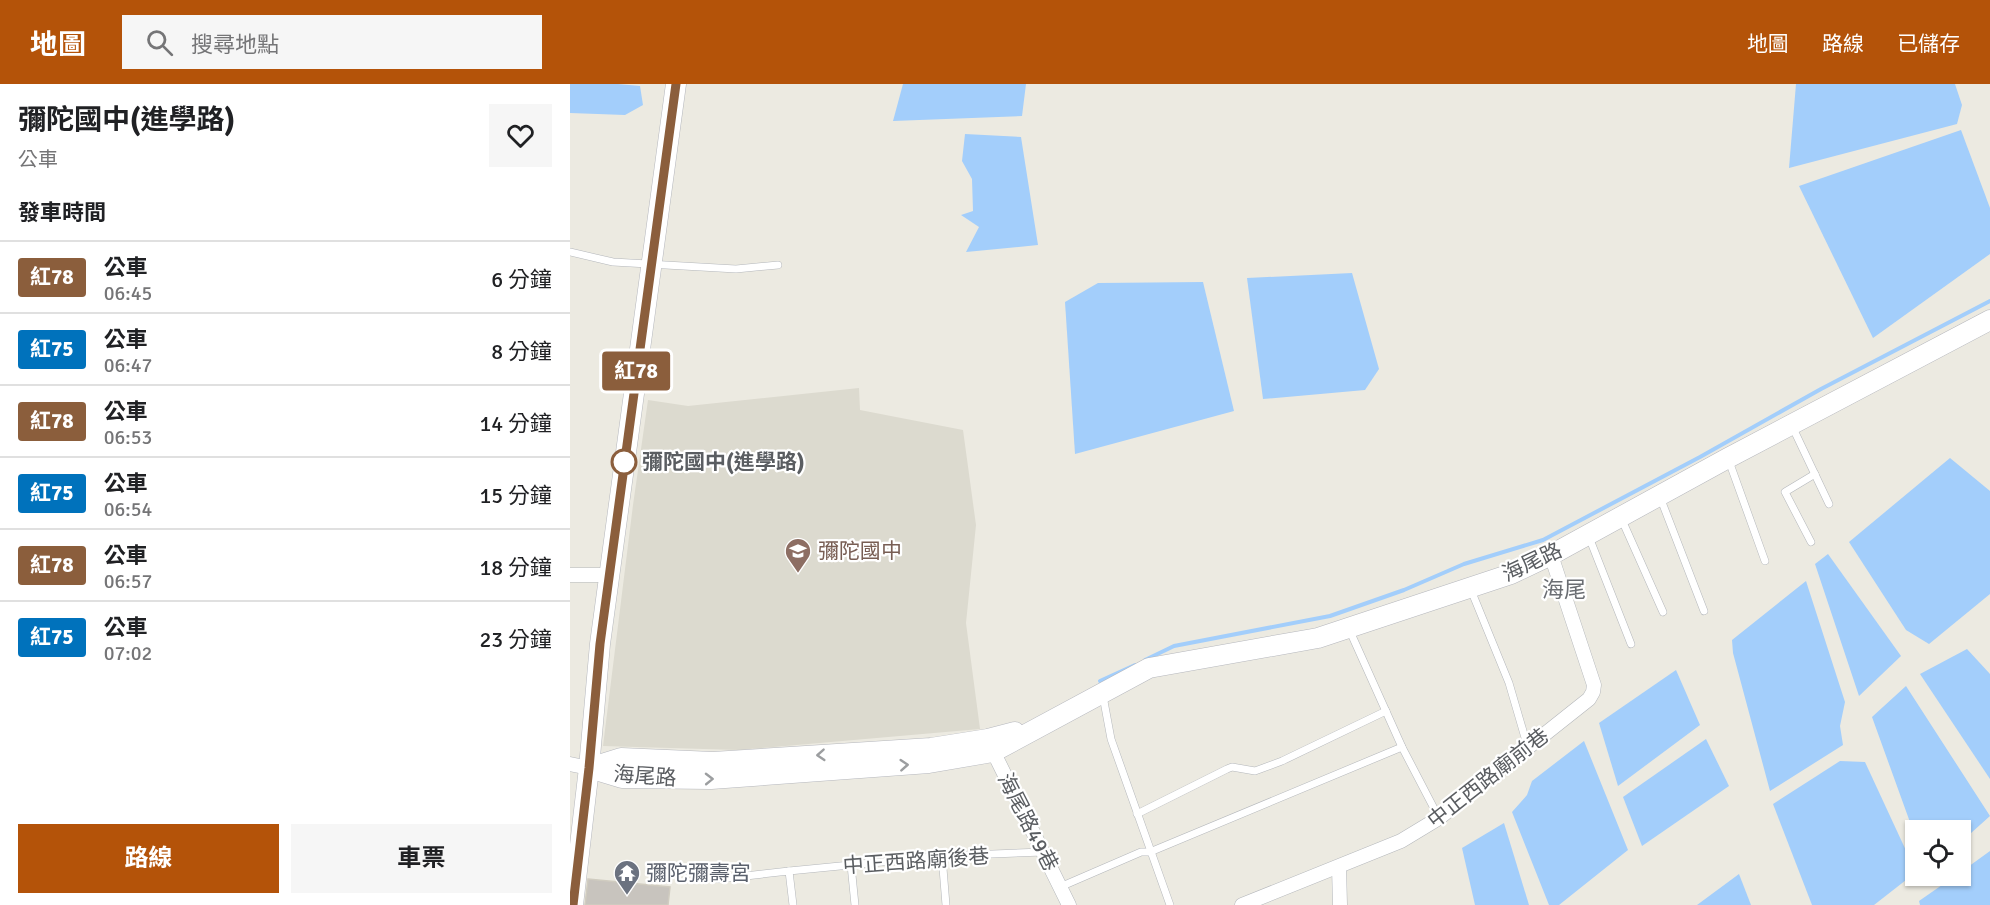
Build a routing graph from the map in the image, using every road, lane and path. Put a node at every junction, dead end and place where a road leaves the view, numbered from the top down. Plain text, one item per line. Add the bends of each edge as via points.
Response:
1 (676, 84) edge
2 (570, 252) edge
3 (651, 264) junction
4 (778, 266) dead end
5 (1990, 320) edge
6 (1792, 426) junction
7 (1728, 458) junction
8 (1815, 474) junction
9 (1660, 497) junction
10 (1830, 504) dead end
11 (1621, 518) junction
12 (1588, 534) junction
13 (1811, 542) dead end
14 (1551, 555) junction
15 (1765, 561) dead end
16 (570, 575) edge
17 (609, 575) junction
18 (1470, 588) junction
19 (1704, 611) dead end
20 (1664, 612) dead end
21 (1349, 628) junction
22 (1631, 644) dead end
23 (1103, 693) junction
24 (1386, 711) junction
25 (990, 746) junction
26 (1402, 747) junction
27 (1528, 748) junction
28 (580, 766) edge
29 (1137, 814) junction
30 (1439, 818) junction
31 (1042, 852) junction
32 (1150, 852) junction
33 (942, 856) junction
34 (851, 865) junction
35 (1339, 867) junction
36 (789, 872) junction
37 (719, 879) dead end
38 (1060, 887) junction
39 (572, 905) edge
40 (793, 905) edge
41 (855, 905) edge
42 (946, 905) edge
43 (1069, 905) edge
44 (1170, 905) edge
45 (1242, 905) edge
46 (1340, 905) edge

1 - 3 street
2 - 3 lane via 613,262
3 - 4 lane via 736,269
3 - 17 street
5 - 6 street, 海尾路
6 - 7 street, 海尾路
6 - 8 lane
7 - 9 street, 海尾路
7 - 15 lane
8 - 10 lane
8 - 13 lane via 1785,492
9 - 11 street, 海尾路
9 - 19 lane
11 - 12 street, 海尾路
11 - 20 lane
12 - 14 street, 海尾路
12 - 22 lane
14 - 18 street, 海尾路
14 - 27 street, 中正西路廟前巷 via 1594,685 1589,699
16 - 17 street
17 - 28 street
18 - 21 street, 海尾路
18 - 27 lane via 1509,683
21 - 23 street, 海尾路 via 1284,645 1149,668
21 - 24 lane
23 - 25 street, 海尾路 via 1045,724
23 - 29 lane via 1111,739
24 - 26 lane
24 - 29 lane via 1255,771 1227,768
25 - 28 street, 海尾路 via 929,763 711,779 622,778
25 - 31 street, 海尾路49巷
26 - 30 lane
26 - 32 lane
27 - 30 street, 中正西路廟前巷
28 - 39 street
29 - 32 lane
30 - 35 street, 中正西路廟前巷 via 1401,841
31 - 33 lane, 中正西路廟後巷
31 - 38 street, 海尾路49巷
32 - 38 lane via 1140,852
32 - 44 lane
33 - 34 lane, 中正西路廟後巷
33 - 42 lane
34 - 36 lane, 中正西路廟後巷
34 - 41 lane
35 - 45 street, 中正西路廟前巷
35 - 46 street
36 - 37 lane, 中正西路廟後巷
36 - 40 lane
38 - 43 street, 海尾路49巷

